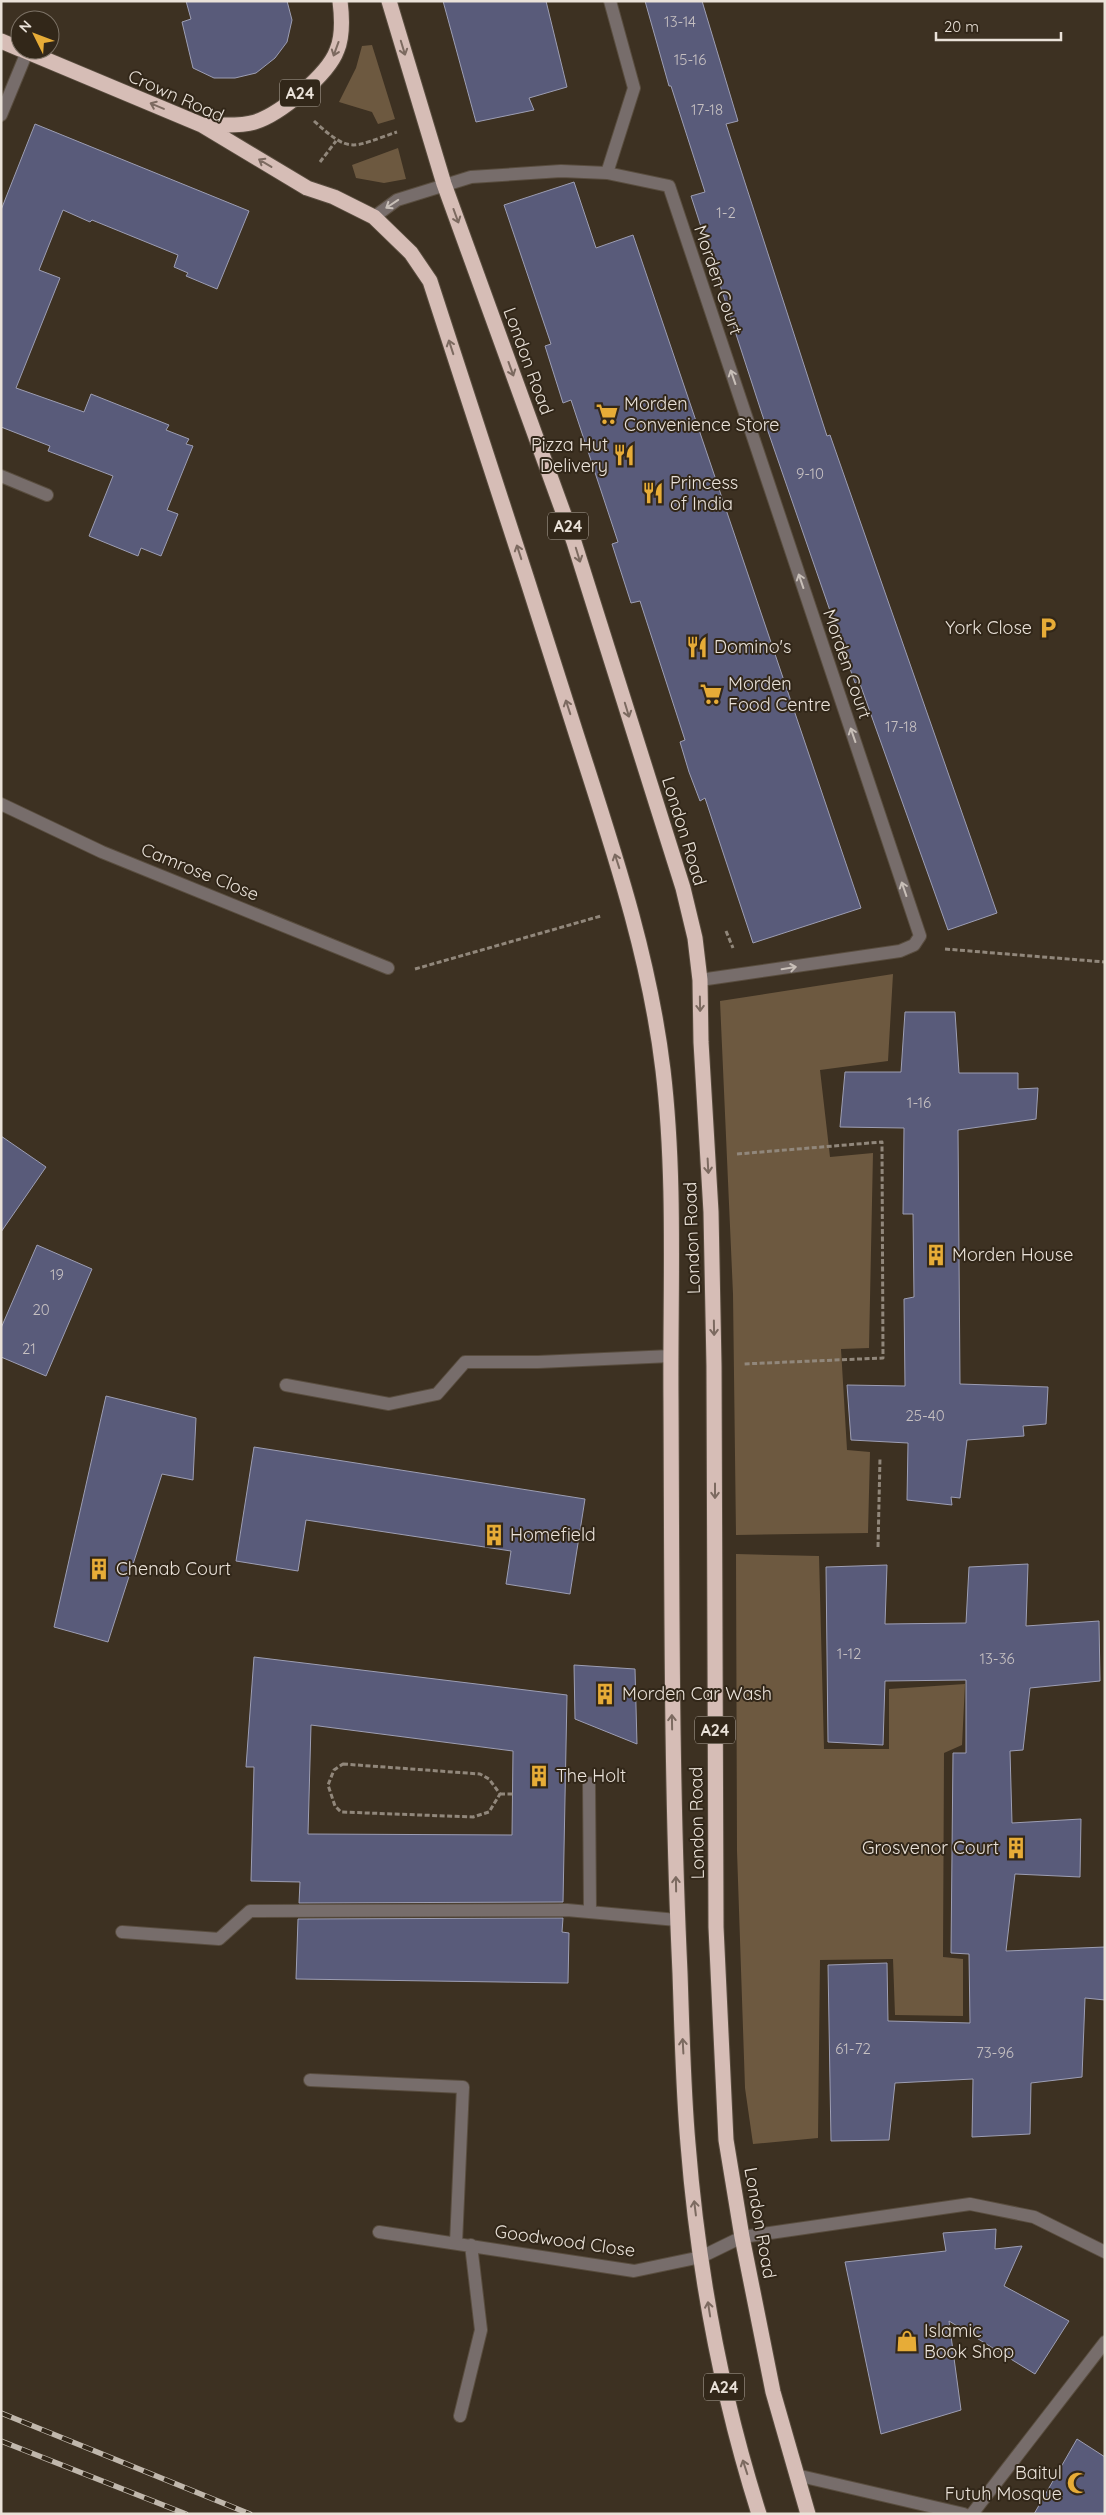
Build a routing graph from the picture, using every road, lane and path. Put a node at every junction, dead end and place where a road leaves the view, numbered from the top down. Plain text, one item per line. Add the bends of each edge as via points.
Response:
1 (340, 1) edge
2 (389, 1) edge
3 (610, 1) edge
4 (20, 60) edge
5 (47, 60) edge
6 (1, 115) edge
7 (313, 120) dead end
8 (202, 125) junction
9 (404, 129) dead end
10 (336, 141) junction
11 (319, 163) dead end
12 (607, 173) junction
13 (444, 184) junction
14 (307, 188) joint
15 (374, 217) junction
16 (1, 476) edge
17 (47, 495) dead end
18 (1, 804) edge
19 (606, 915) dead end
20 (719, 930) dead end
21 (944, 949) dead end
22 (735, 954) dead end
23 (1105, 962) edge
24 (388, 968) dead end
25 (412, 969) dead end
26 (700, 980) junction
27 (708, 1156) junction
28 (670, 1356) junction
29 (714, 1366) junction
30 (286, 1385) dead end
31 (880, 1458) dead end
32 (878, 1547) dead end
33 (589, 1783) dead end
34 (500, 1794) junction
35 (513, 1794) dead end
36 (590, 1912) junction
37 (677, 1920) junction
38 (122, 1932) dead end
39 (310, 2080) dead end
40 (379, 2232) dead end
41 (742, 2237) junction
42 (456, 2243) junction
43 (471, 2245) junction
44 (1105, 2252) edge
45 (701, 2257) junction
46 (1105, 2342) edge
47 (460, 2416) dead end
48 (796, 2475) junction
49 (759, 2514) edge
50 (808, 2514) edge
51 (964, 2514) edge
52 (972, 2514) edge

1 -> 8 highway, A24 via 342,18 337,51 292,102 254,122
2 -> 13 highway, London Road / A24
3 - 12 street via 634,88
4 - 6 street
8 -> 5 highway, Crown Road / A24
7 - 10 path
14 -> 8 highway, Crown Road / A24
9 - 10 path via 353,146
10 - 11 path
12 - 13 street via 562,171 480,176
26 -> 12 street, Morden Court via 900,951 914,945 920,936 668,186
13 -> 15 street via 396,200
13 -> 26 highway, London Road / A24 via 574,542 683,888 695,938
14 - 15 highway, London Road / A24
28 -> 15 highway, London Road / A24 via 672,1232 663,1069 631,908 430,281 411,253
16 - 17 street
18 - 24 street, Camrose Close via 102,852
19 - 25 path
20 - 22 path via 726,931
21 - 23 path
26 -> 27 highway, London Road / A24
27 -> 29 highway, London Road / A24
27 - 29 path via 882,1142 883,1358
28 - 30 street via 465,1362 437,1394 389,1404
37 -> 28 highway, London Road / A24 via 670,1649
29 -> 41 highway, London Road / A24 via 717,1937 726,2140
31 - 32 path
33 - 36 street
34 - 34 path via 489,1779 480,1774 343,1764 334,1770 328,1785 335,1806 341,1812 474,1817 489,1812
34 - 35 path
36 - 37 street
36 - 38 street via 250,1911 219,1939
45 -> 37 highway, London Road / A24 via 688,2144
39 - 42 street via 463,2087
40 - 42 street, Goodwood Close
41 - 44 street, Goodwood Close via 970,2204 1034,2217
41 - 45 street, Goodwood Close
41 - 48 highway, London Road / A24 via 773,2392
42 - 43 street, Goodwood Close
43 - 45 street, Goodwood Close via 634,2271
43 - 47 street via 481,2330
49 -> 45 highway, London Road / A24 via 740,2454 717,2354
46 - 52 street
48 - 50 highway, London Road / A24
48 - 51 street

